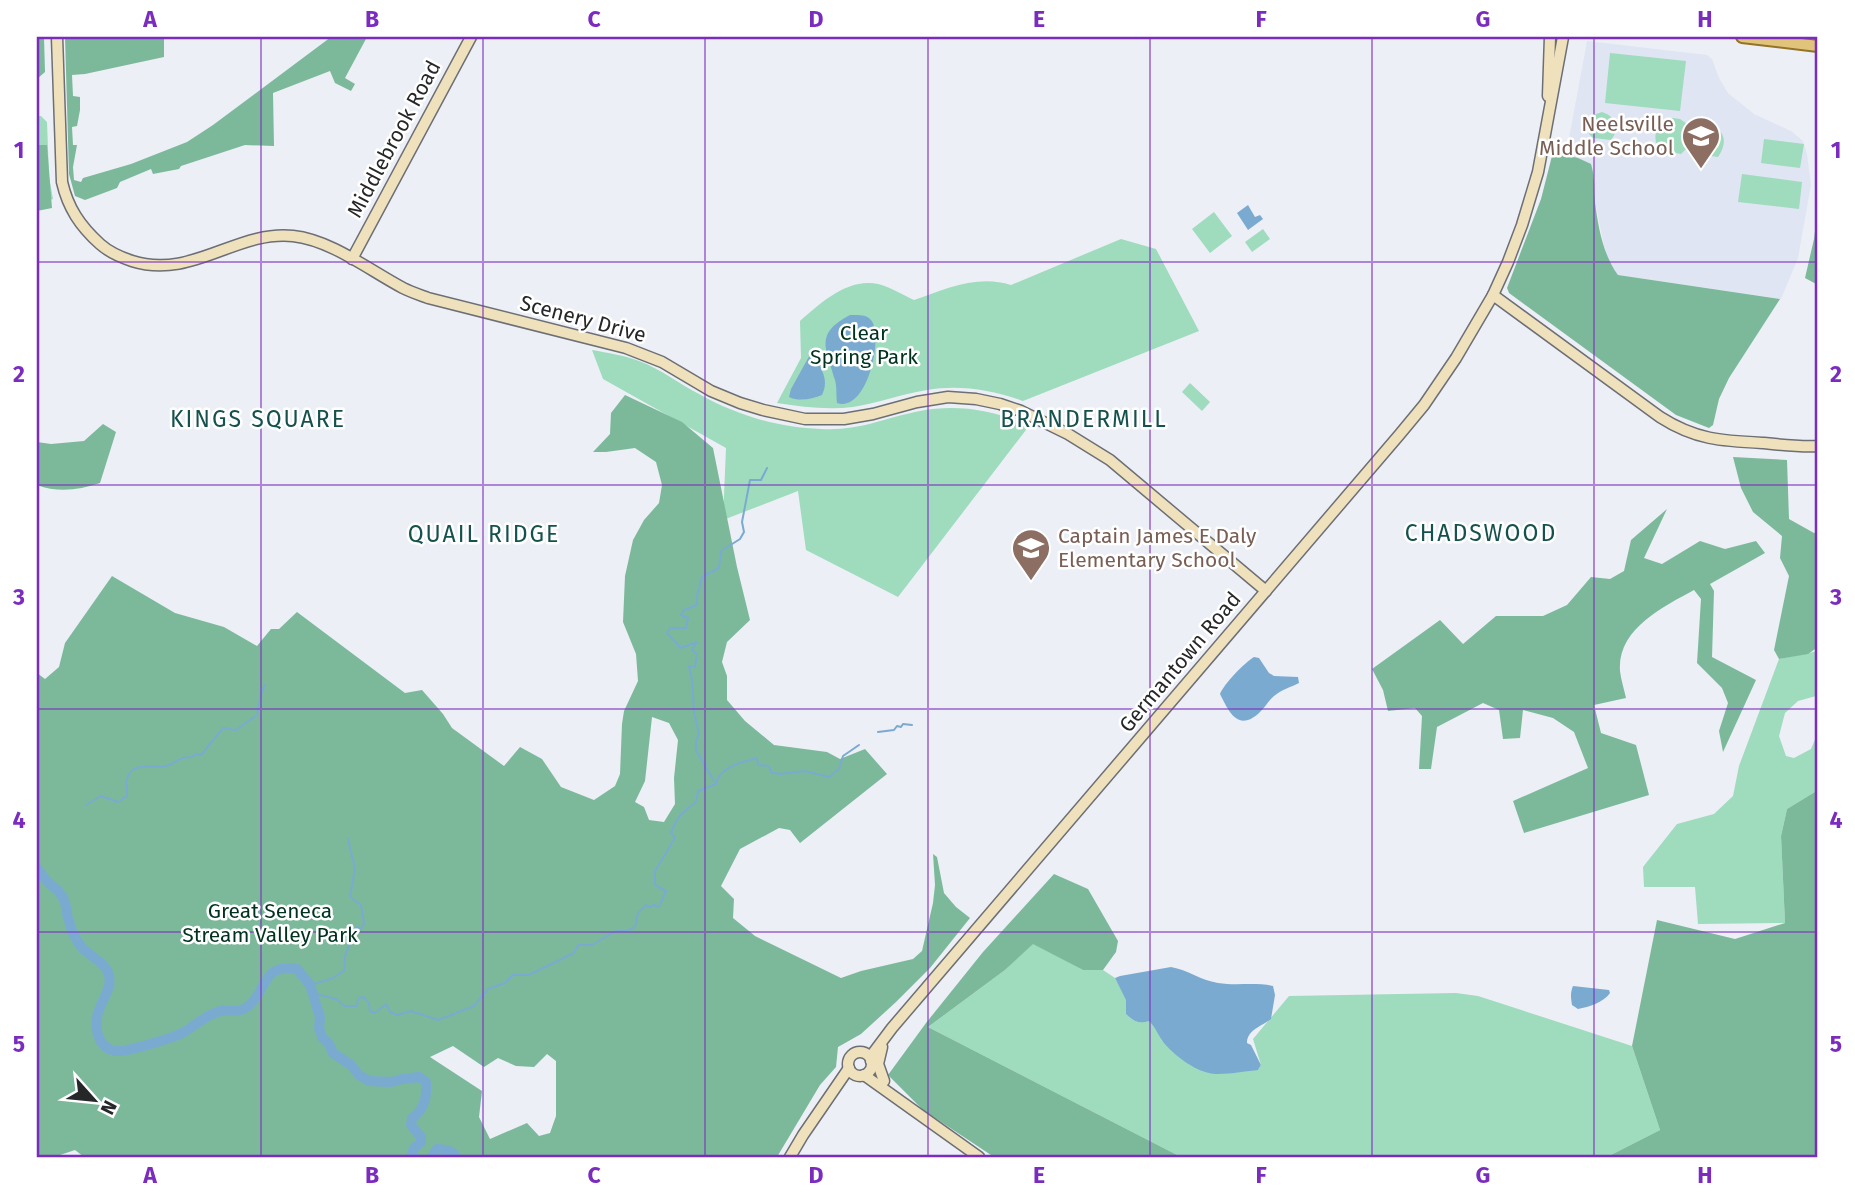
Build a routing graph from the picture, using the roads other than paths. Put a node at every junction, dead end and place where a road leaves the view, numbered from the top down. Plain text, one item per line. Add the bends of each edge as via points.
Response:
1 (57, 37) edge
2 (471, 37) edge
3 (1550, 37) edge
4 (1563, 37) edge
5 (1742, 37) edge
6 (1818, 46) edge
7 (1549, 112) junction
8 (352, 259) junction
9 (1493, 295) junction
10 (1818, 446) edge
11 (1266, 591) junction
12 (892, 1028) junction
13 (861, 1052) junction
14 (849, 1068) junction
15 (866, 1069) junction
16 (884, 1081) junction
17 (825, 1104) junction
18 (913, 1109) junction
19 (790, 1157) edge
20 (979, 1157) edge

1 - 8 street, Scenery Drive via 62,182 72,213 108,251 158,267 278,235 311,240
2 - 8 street, Middlebrook Road
3 - 7 street, Germantown Road
4 - 7 street, Germantown Road
5 - 6 main road
7 - 9 street, Germantown Road via 1522,225
8 - 11 street, Scenery Drive via 428,298 646,354 712,391 763,410 804,419 844,419 947,397 1021,411 1110,460
9 - 10 street via 1676,428 1719,441
9 - 11 street, Germantown Road via 1424,405
11 - 12 street, Germantown Road
12 - 13 street, Germantown Road
12 - 15 street, Germantown Road
12 - 16 street via 878,1064
13 - 14 street via 850,1057
13 - 15 street via 868,1055
14 - 15 street via 853,1073
14 - 17 street
15 - 16 street
15 - 17 street, Germantown Road
15 - 18 street
16 - 18 street
17 - 19 street
18 - 20 street

